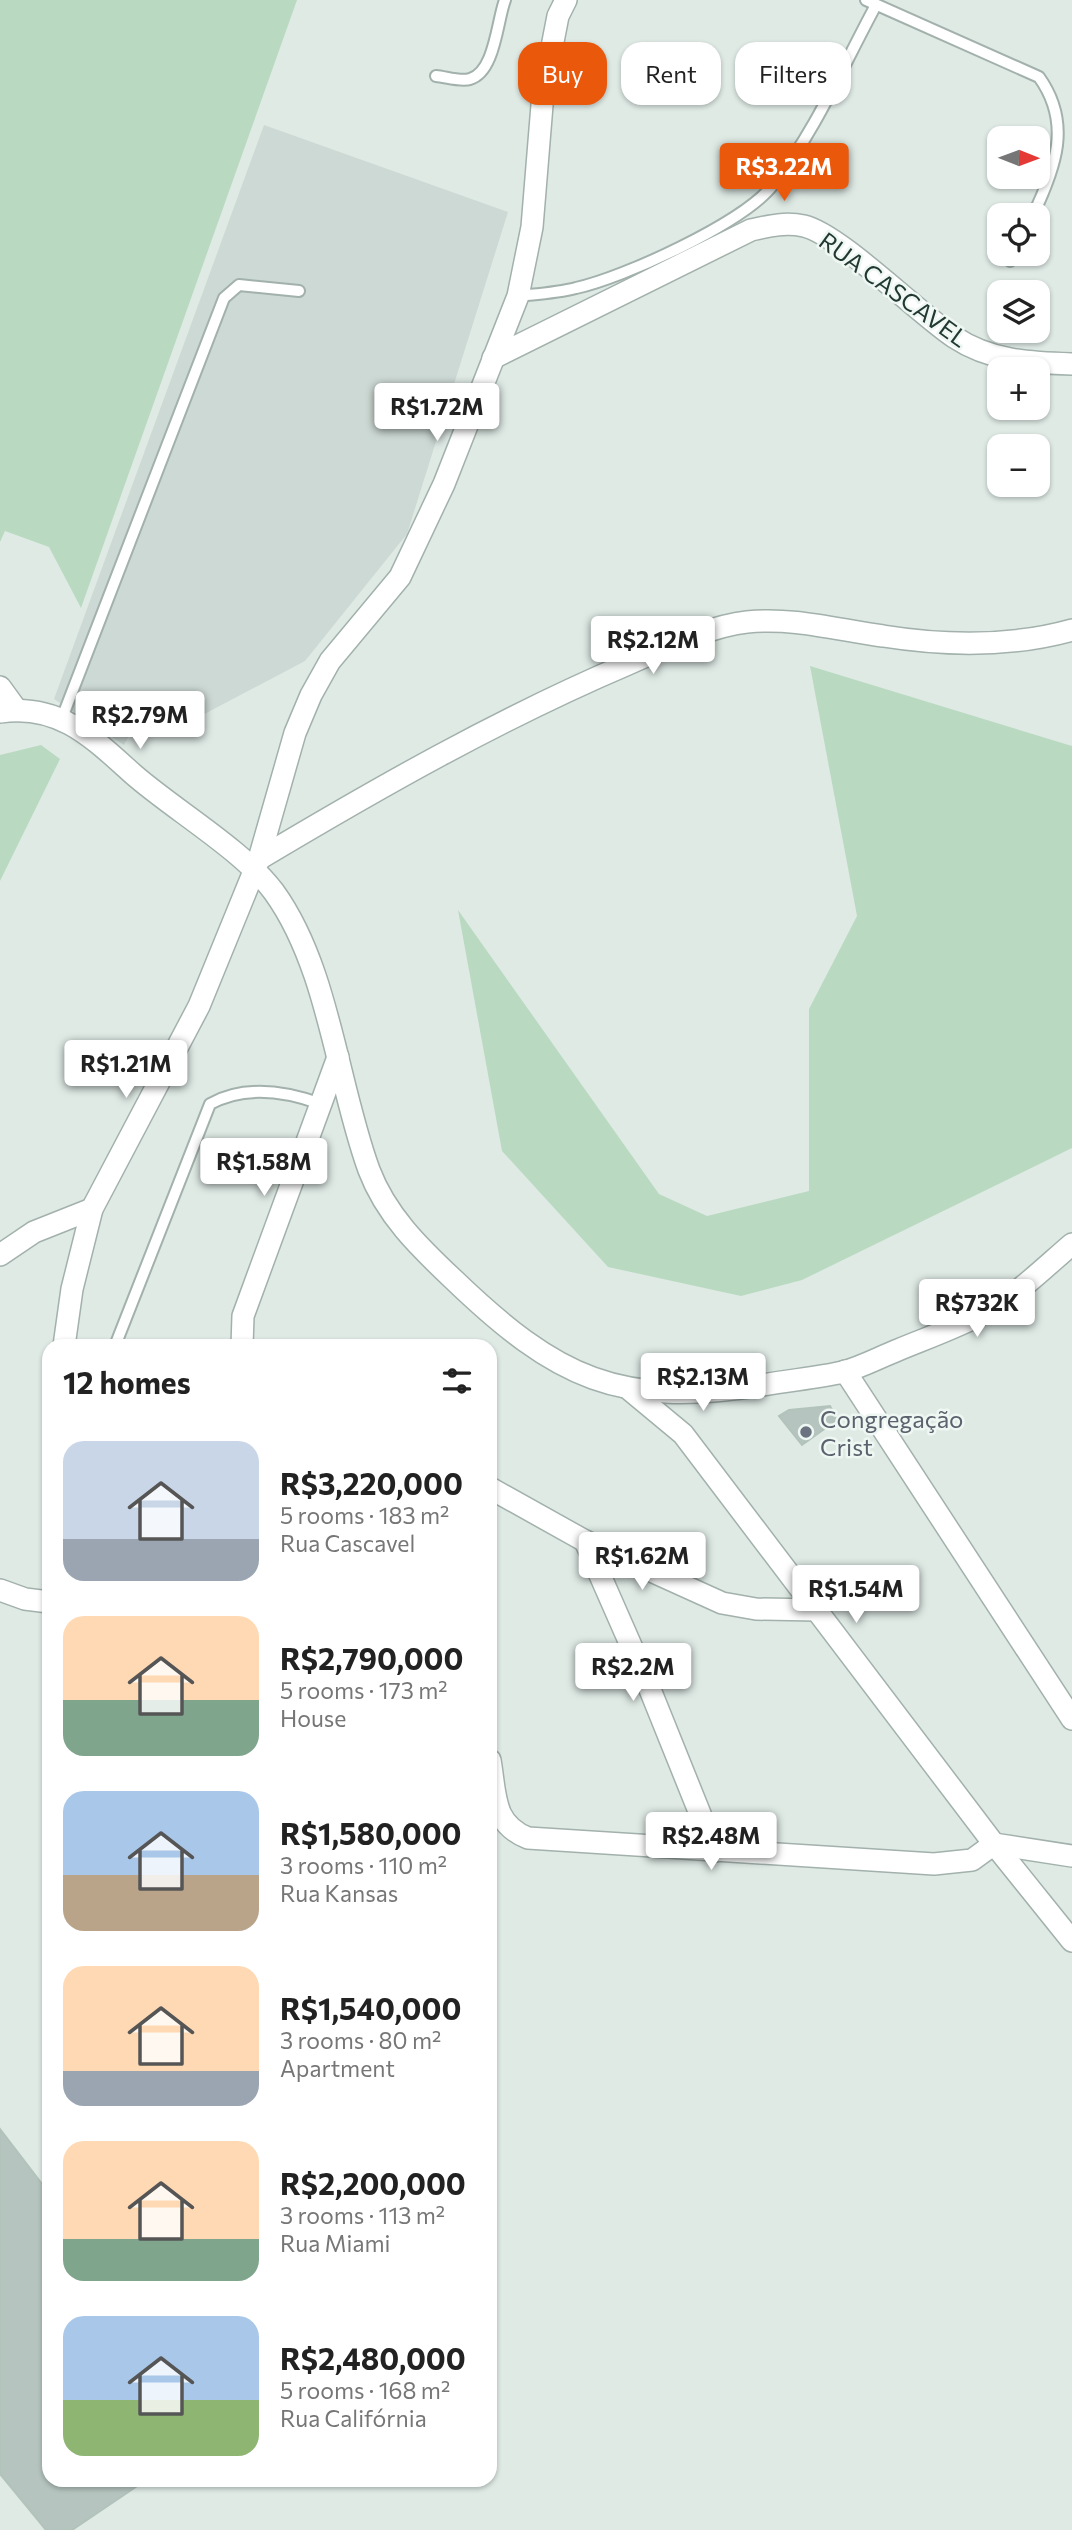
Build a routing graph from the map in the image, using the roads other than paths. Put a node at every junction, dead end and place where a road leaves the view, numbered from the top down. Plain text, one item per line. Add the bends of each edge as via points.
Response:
1 (505, 0) edge
2 (566, 0) edge
3 (871, 2) edge
4 (436, 76) dead end
5 (1039, 203) edge
6 (299, 291) dead end
7 (518, 296) junction
8 (493, 358) junction
9 (1072, 364) edge
10 (1072, 630) edge
11 (0, 687) edge
12 (8, 710) edge
13 (62, 718) junction
14 (256, 864) junction
15 (338, 1057) junction
16 (321, 1104) junction
17 (92, 1209) junction
18 (1072, 1244) edge
19 (0, 1255) edge
20 (65, 1339) edge
21 (118, 1339) edge
22 (242, 1339) edge
23 (845, 1371) junction
24 (628, 1389) junction
25 (681, 1393) junction
26 (683, 1434) junction
27 (497, 1492) edge
28 (585, 1541) junction
29 (0, 1590) edge
30 (42, 1601) edge
31 (818, 1610) junction
32 (1072, 1719) edge
33 (497, 1804) edge
34 (994, 1844) junction
35 (715, 1851) junction
36 (1072, 1856) edge
37 (1072, 1941) edge

1 - 4 lane via 493,50 480,74 468,80
2 - 7 street via 558,16 543,93 532,227
3 - 5 lane via 1039,77 1048,86 1062,114 1059,161
3 - 7 lane via 800,144 772,187 739,213 669,254 577,288
6 - 13 lane via 239,285 224,298
7 - 8 street
8 - 9 street, RUA CASCAVEL via 751,230 780,223 806,226 830,240 955,338 988,354 1022,363
8 - 14 street via 444,484 400,577 330,661 311,695
10 - 14 street via 1005,642 950,643 802,623 743,622 677,643 575,687 392,780
11 - 12 street
12 - 13 street
13 - 14 street via 113,752 132,773
14 - 15 street via 301,945
14 - 17 street via 179,1048
15 - 16 street
15 - 24 street via 370,1171 410,1238 524,1342 570,1370
16 - 21 lane via 268,1091 225,1096 209,1104
16 - 22 street via 243,1316
17 - 19 street via 34,1232
17 - 20 street
18 - 23 street via 1022,1288 985,1312
23 - 25 street
23 - 32 street
24 - 25 street
24 - 26 street
25 - 26 street
26 - 31 street
27 - 28 street
28 - 31 street via 722,1603 756,1609
28 - 35 street
29 - 30 street
31 - 34 street
33 - 35 street via 512,1832 528,1838
34 - 35 street via 982,1856 957,1864
34 - 36 street
34 - 37 street

